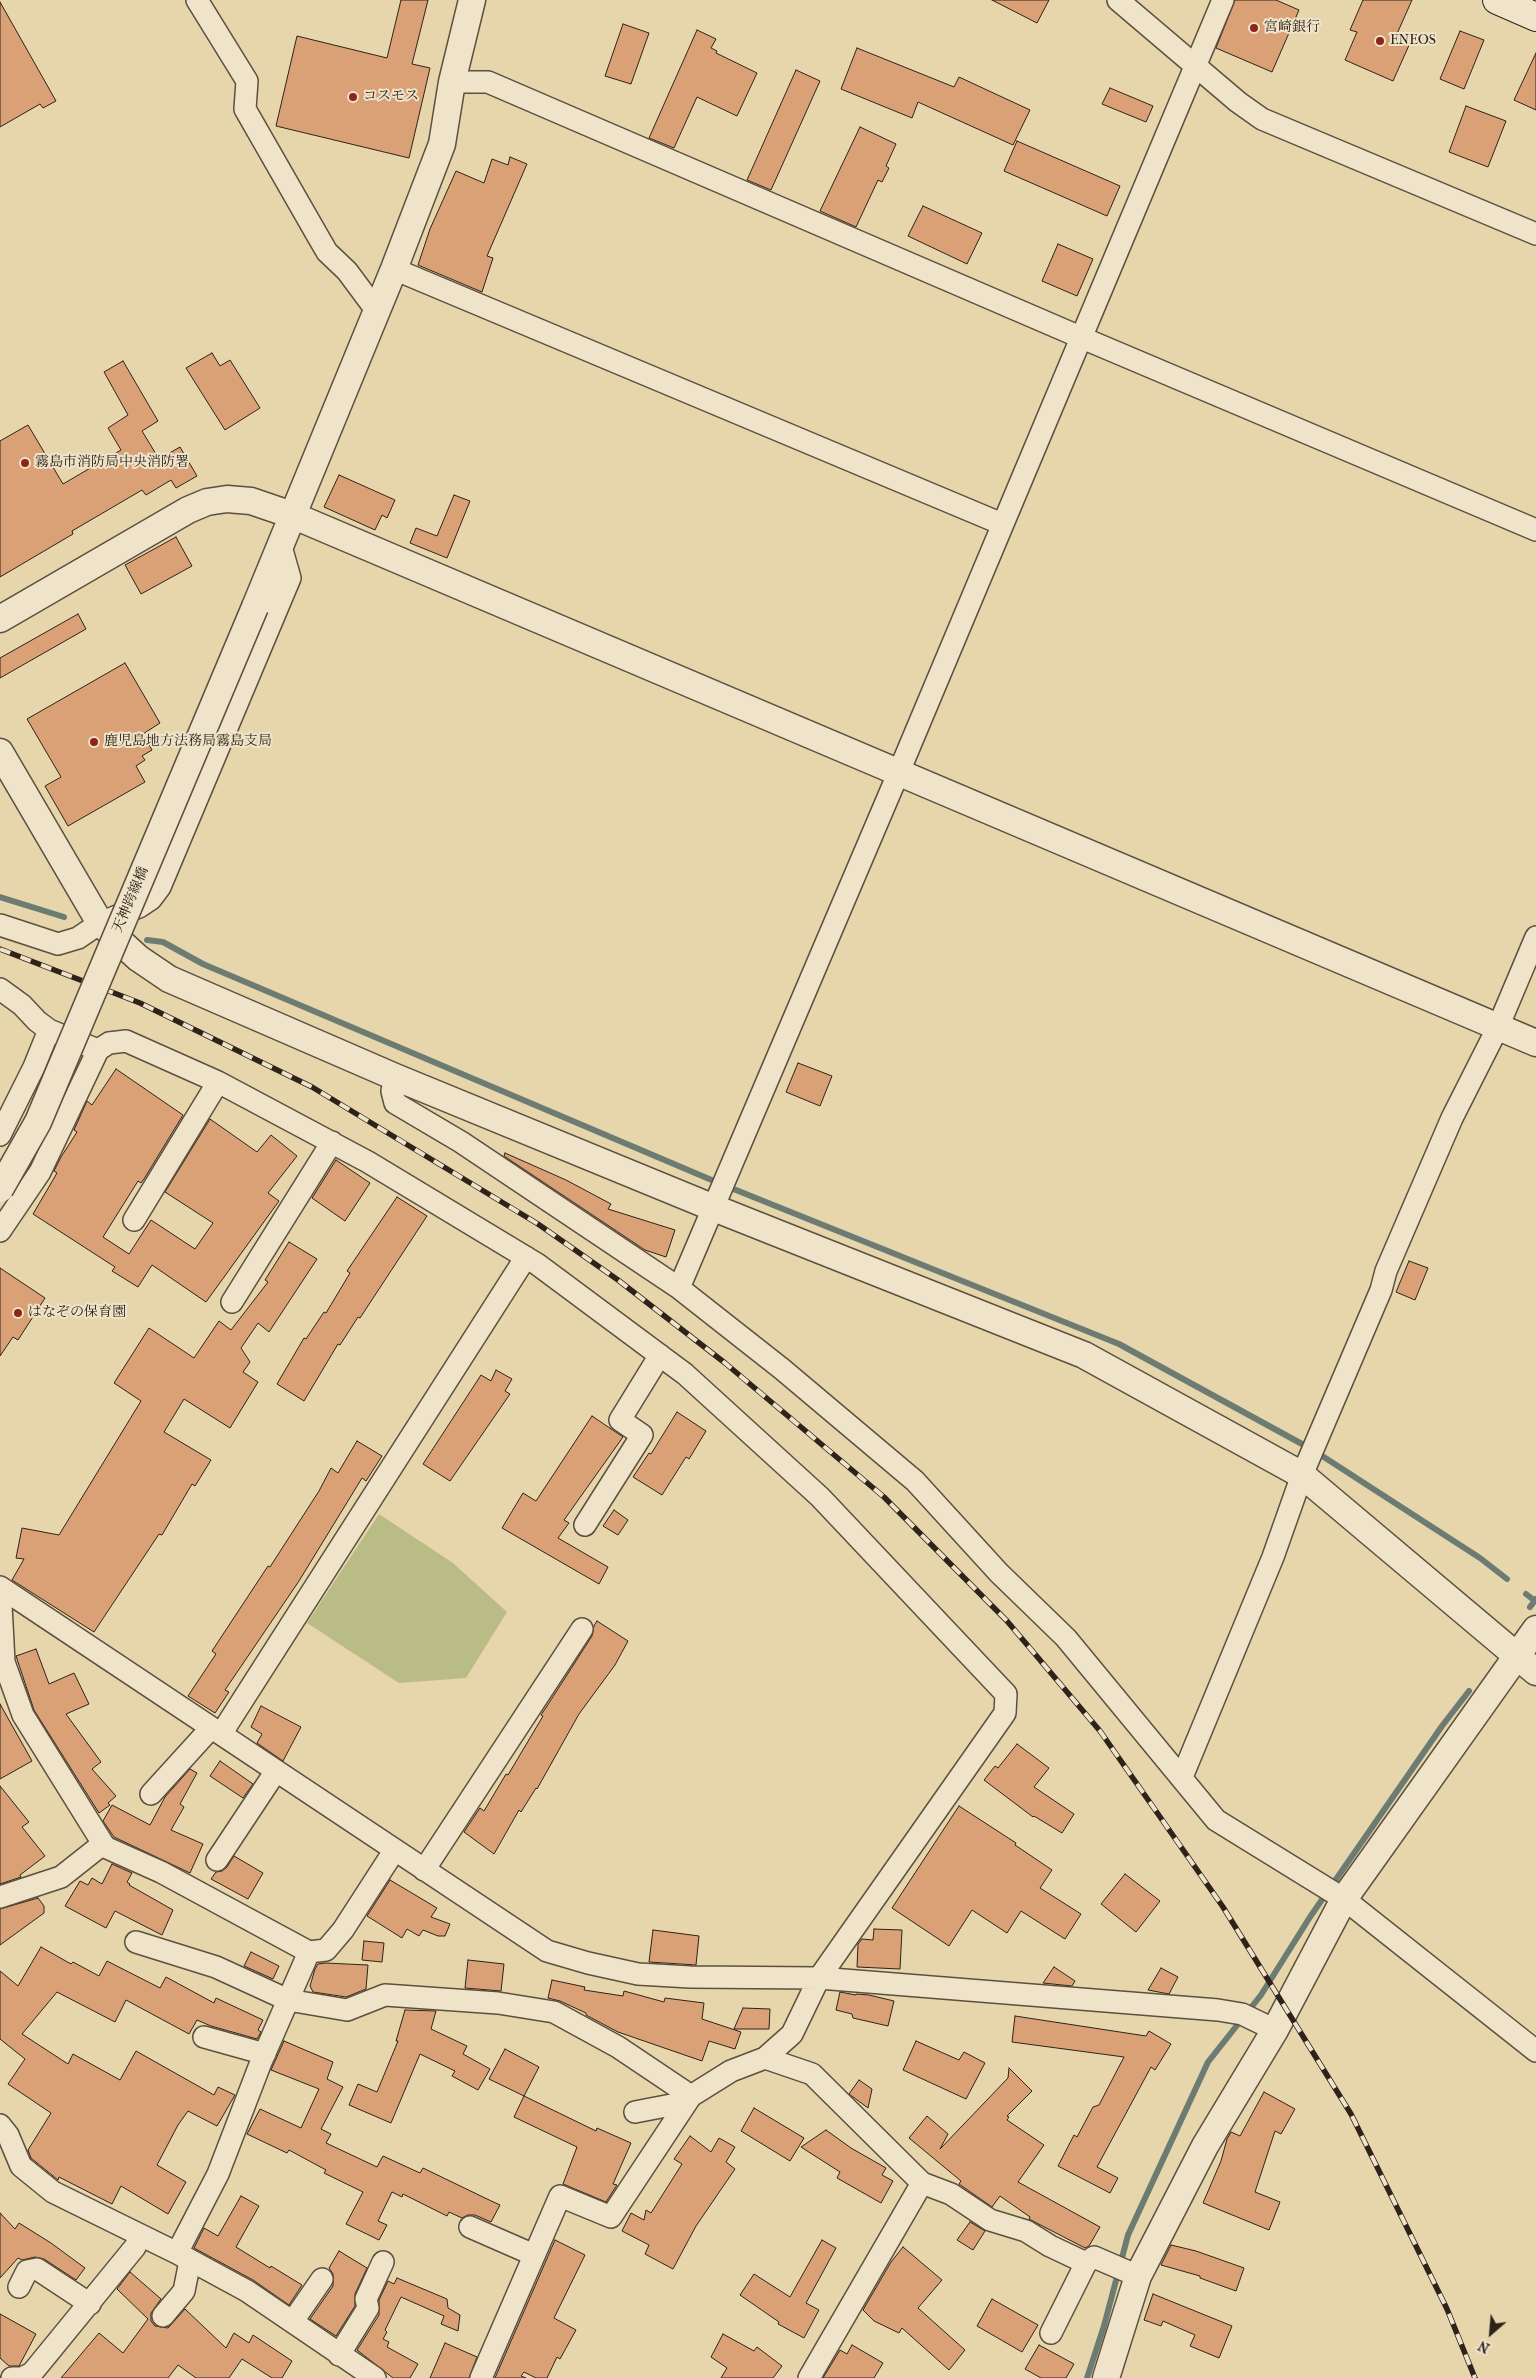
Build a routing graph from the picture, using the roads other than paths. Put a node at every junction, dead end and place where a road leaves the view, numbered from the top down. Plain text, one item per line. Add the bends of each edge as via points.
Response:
1 (197, 0) edge
2 (472, 0) edge
3 (1118, 0) edge
4 (1222, 0) edge
5 (1497, 0) edge
6 (1536, 17) edge
7 (1195, 66) junction
8 (452, 82) junction
9 (1536, 234) edge
10 (394, 269) junction
11 (376, 310) junction
12 (1080, 337) junction
13 (292, 515) junction
14 (1002, 524) junction
15 (1536, 530) edge
16 (280, 543) junction
17 (0, 619) edge
18 (0, 752) edge
19 (898, 774) junction
20 (100, 923) junction
21 (0, 925) edge
22 (1536, 936) edge
23 (0, 989) edge
24 (1498, 1027) junction
25 (49, 1030) junction
26 (1536, 1043) edge
27 (98, 1050) junction
28 (395, 1077) junction
29 (218, 1082) junction
30 (0, 1135) edge
31 (332, 1142) junction
32 (0, 1189) edge
33 (716, 1203) junction
34 (134, 1220) dead end
35 (0, 1231) edge
36 (526, 1257) junction
37 (679, 1288) junction
38 (232, 1302) dead end
39 (660, 1356) junction
40 (1304, 1470) junction
41 (585, 1525) dead end
42 (2, 1597) edge
43 (1536, 1629) edge
44 (582, 1630) dead end
45 (1515, 1656) junction
46 (1536, 1672) edge
47 (216, 1731) junction
48 (276, 1771) junction
49 (1182, 1777) junction
50 (151, 1794) dead end
51 (104, 1847) junction
52 (394, 1851) junction
53 (217, 1860) dead end
54 (424, 1870) junction
55 (0, 1897) edge
56 (1344, 1899) junction
57 (136, 1942) dead end
58 (309, 1952) junction
59 (819, 1978) junction
60 (288, 2000) junction
61 (1275, 2030) junction
62 (204, 2037) dead end
63 (1536, 2051) edge
64 (264, 2054) junction
65 (765, 2058) junction
66 (689, 2099) junction
67 (635, 2112) dead end
68 (0, 2126) edge
69 (922, 2183) junction
70 (470, 2228) dead end
71 (140, 2236) junction
72 (534, 2255) junction
73 (184, 2257) junction
74 (383, 2262) dead end
75 (1086, 2263) junction
76 (1138, 2276) junction
77 (322, 2279) dead end
78 (19, 2287) dead end
79 (90, 2304) junction
80 (163, 2316) dead end
81 (293, 2321) junction
82 (1051, 2333) dead end
83 (339, 2355) junction
84 (12, 2378) edge
85 (375, 2378) edge
86 (481, 2378) edge
87 (809, 2378) edge
88 (1106, 2378) edge

1 - 11 street via 247,81 245,109 316,233 327,252 348,271
2 - 8 street, 天神跨線橋
3 - 7 street
4 - 7 street
5 - 6 main road
7 - 9 street via 1262,119
7 - 12 street
8 - 10 street, 天神跨線橋 via 442,144
8 - 12 street via 488,82
10 - 11 street, 天神跨線橋
10 - 14 street
11 - 13 street, 天神跨線橋
12 - 14 street
12 - 15 street
13 - 16 street, 天神跨線橋
13 - 17 street via 251,501 207,502
13 - 19 street
14 - 19 street
16 - 20 street via 290,578 160,887 151,899 138,907
16 - 32 street, 天神跨線橋, bridge via 38,1122
18 - 20 street
19 - 24 street
19 - 33 street
20 - 21 street via 78,938 58,944
20 - 28 street via 138,958 169,978
22 - 24 street
23 - 25 street via 22,1004
24 - 26 street
24 - 40 street via 1452,1118
25 - 27 street
25 - 30 street
27 - 29 street via 109,1043 126,1041
27 - 35 street via 40,1172
28 - 33 street
28 - 37 street via 392,1091 395,1104 461,1142
29 - 31 street
29 - 34 street
31 - 36 street
31 - 38 street
33 - 37 street
33 - 40 street via 1084,1355
36 - 39 street
36 - 47 street
37 - 49 street via 782,1369 915,1482 1066,1638
39 - 41 street via 620,1420 642,1435
39 - 59 street via 685,1374 820,1497 1006,1694 1005,1713
40 - 45 street
40 - 49 street via 1273,1557
42 - 47 street
42 - 51 street via 4,1662 23,1715
43 - 45 street
44 - 54 street
45 - 46 street
45 - 56 street
47 - 48 street
47 - 50 street
48 - 52 street
48 - 53 street
49 - 56 street via 1216,1820
51 - 55 street via 99,1847 61,1877
51 - 58 street via 160,1872
52 - 54 street
52 - 58 street via 343,1930 326,1950
54 - 59 street via 547,1951 588,1963 638,1974
56 - 61 street
56 - 63 street
57 - 60 street via 216,1968
58 - 60 street
59 - 61 street via 1218,2010 1242,2014
59 - 65 street via 792,2034
60 - 64 street
60 - 66 street via 347,2010 385,1995 498,2002 554,2012 618,2047
61 - 76 street via 1205,2146
62 - 64 street
64 - 73 street
65 - 66 street via 731,2071
65 - 69 street via 812,2074
66 - 67 street
66 - 72 street via 611,2217 560,2196
68 - 71 street via 8,2135 21,2166 53,2192
69 - 75 street via 951,2194 990,2220 1026,2231
69 - 87 street
70 - 72 street
71 - 73 street
71 - 79 street
72 - 86 street
73 - 80 street via 184,2291
73 - 81 street via 247,2291
74 - 83 street via 366,2299 368,2308
75 - 76 street via 1094,2257
75 - 82 street
76 - 88 street
77 - 81 street
78 - 79 street via 27,2271 37,2268
79 - 84 street via 32,2373
81 - 83 street
83 - 85 street

